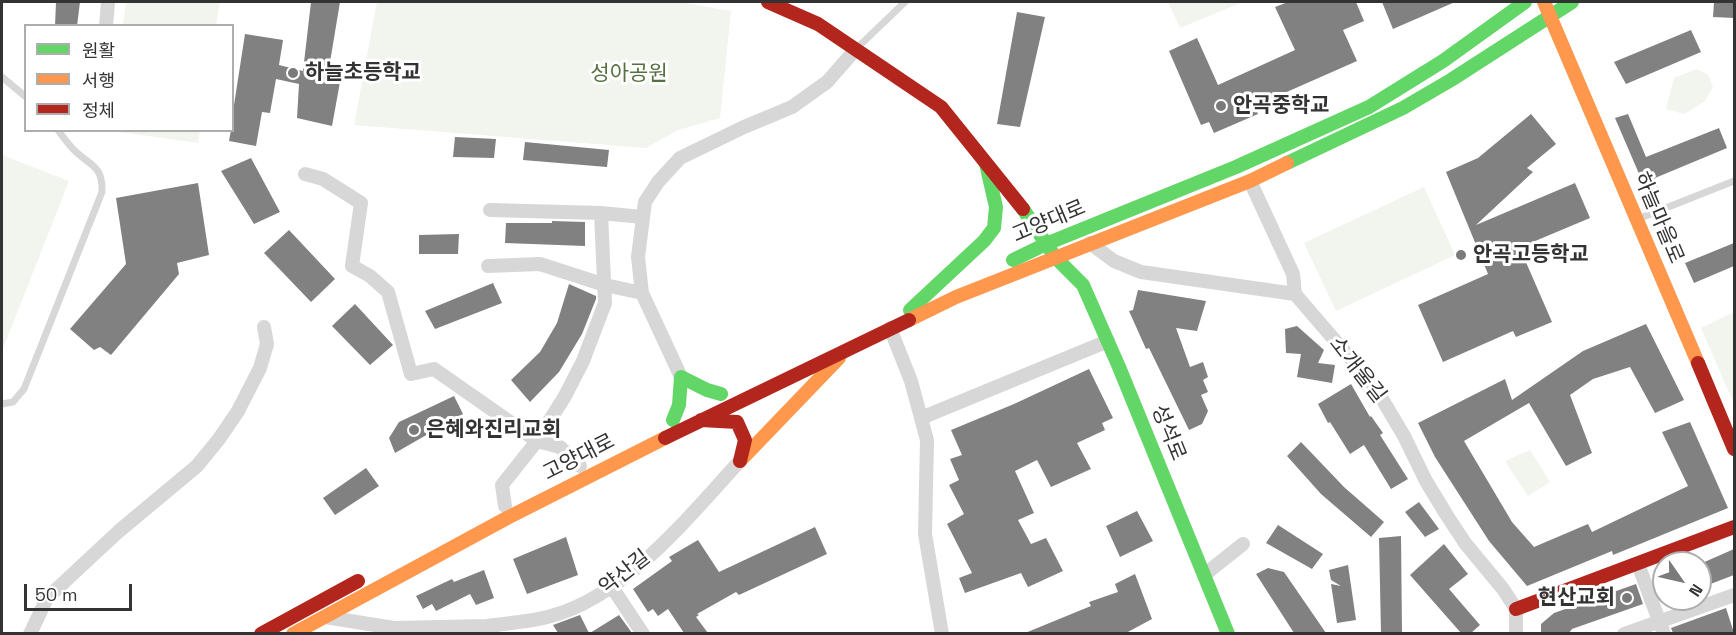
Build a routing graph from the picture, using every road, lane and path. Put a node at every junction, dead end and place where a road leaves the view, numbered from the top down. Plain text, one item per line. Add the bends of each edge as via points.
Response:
1 (108, 2) edge
2 (768, 2) edge
3 (905, 2) edge
4 (1524, 2) edge
5 (1544, 2) edge
6 (1572, 2) edge
7 (1550, 16) junction
8 (106, 24) edge
9 (856, 49) junction
10 (2, 77) edge
11 (24, 95) edge
12 (60, 132) edge
13 (986, 164) junction
14 (305, 174) dead end
15 (1250, 180) junction
16 (1734, 181) edge
17 (490, 210) dead end
18 (602, 213) junction
19 (642, 217) junction
20 (1636, 220) junction
21 (1090, 243) junction
22 (1046, 244) junction
23 (1055, 257) junction
24 (488, 266) dead end
25 (605, 285) junction
26 (642, 293) junction
27 (1295, 294) junction
28 (910, 310) junction
29 (264, 327) dead end
30 (890, 328) junction
31 (1107, 341) junction
32 (849, 348) junction
33 (773, 370) dead end
34 (681, 377) junction
35 (2, 404) edge
36 (921, 418) junction
37 (673, 420) junction
38 (700, 420) junction
39 (537, 441) junction
40 (1734, 449) edge
41 (740, 461) junction
42 (580, 466) junction
43 (505, 506) junction
44 (1734, 527) edge
45 (1243, 544) dead end
46 (421, 549) dead end
47 (1638, 564) junction
48 (370, 575) dead end
49 (1204, 576) junction
50 (612, 587) junction
51 (1733, 600) edge
52 (305, 609) junction
53 (1516, 609) junction
54 (323, 617) junction
55 (1662, 627) edge
56 (490, 629) edge
57 (30, 633) edge
58 (261, 633) edge
59 (293, 633) edge
60 (643, 633) edge
61 (942, 633) edge
62 (1228, 633) edge
63 (1516, 633) edge
64 (1624, 633) edge

1 - 8 street
2 - 9 main road, 성석로 via 818,24
3 - 9 lane
4 - 22 main road, 고양대로 via 1443,61 1369,107 1236,167
5 - 7 main road, 하늘마을로
6 - 7 main road, 고양대로
7 - 15 main road, 고양대로 via 1403,108
7 - 20 main road, 하늘마을로
9 - 13 main road, 성석로 via 941,107
9 - 19 street via 826,82 792,107 680,159 658,182 645,202
10 - 11 lane
12 - 35 lane via 74,151 99,171 102,192 24,389 18,398
13 - 22 main road, 성석로
13 - 28 main road via 996,207 994,228
14 - 39 street, 고양대로 via 323,179 361,203 352,266 388,292 411,374 434,369
15 - 21 main road, 고양대로
15 - 27 street via 1293,273
16 - 20 lane
17 - 18 street
18 - 19 street
18 - 25 street
19 - 26 street via 638,257
20 - 40 main road, 하늘마을로
21 - 23 main road, 고양대로
21 - 27 street via 1114,261 1141,272
22 - 23 main road, 성석로
22 - 28 main road, 고양대로
23 - 30 main road, 고양대로
23 - 31 main road, 성석로 via 1083,285
24 - 25 street via 540,264
25 - 26 street
25 - 39 street via 605,303 584,361
26 - 34 street
27 - 53 street, 소개울길 via 1375,387 1446,514
28 - 33 main road, 고양대로
29 - 57 street via 267,344 260,368 219,439 197,466 47,598
30 - 32 main road, 고양대로
30 - 36 street
31 - 36 street
31 - 49 main road, 성석로
32 - 38 main road, 고양대로
32 - 41 main road
34 - 37 main road via 679,405
34 - 37 main road, 고양대로 via 707,390 726,391
36 - 61 street via 927,440 925,534
37 - 42 main road, 고양대로
38 - 41 main road via 737,422 745,440
38 - 54 main road, 고양대로
39 - 42 street, 고양대로 via 560,447
39 - 43 street via 502,485
41 - 50 street, 약산길 via 648,557
42 - 43 main road, 고양대로
43 - 46 main road, 고양대로
44 - 47 main road
45 - 49 street
47 - 53 main road
47 - 55 street
48 - 52 main road
49 - 62 main road, 성석로
50 - 56 street, 약산길 via 577,607 551,616
50 - 60 street
51 - 55 street
52 - 54 street, 약산길
52 - 58 main road
53 - 63 street
54 - 56 street, 약산길 via 394,628
54 - 59 main road, 고양대로
55 - 64 street

